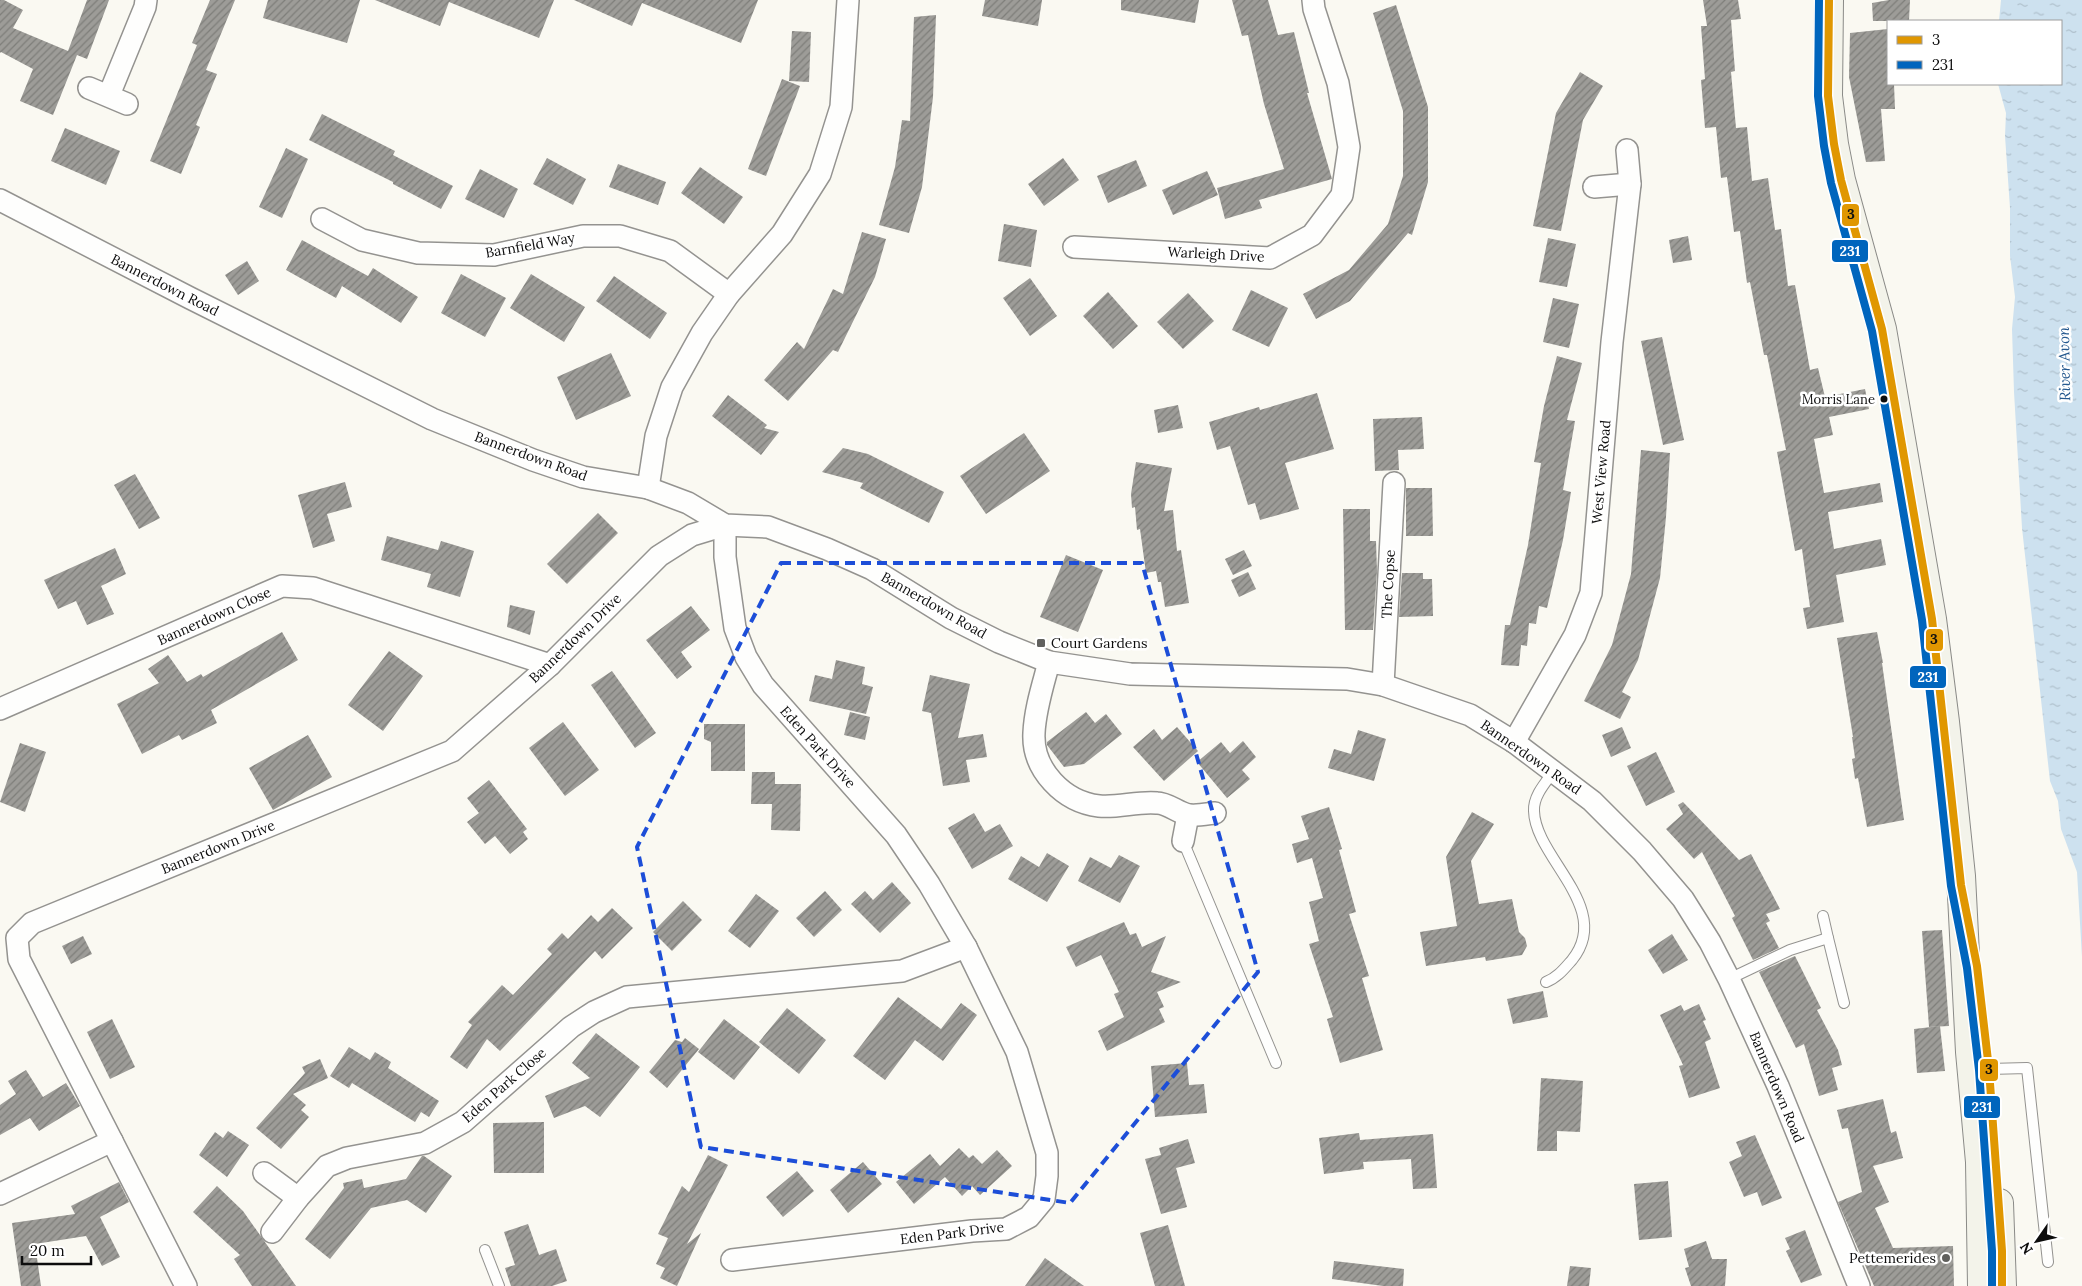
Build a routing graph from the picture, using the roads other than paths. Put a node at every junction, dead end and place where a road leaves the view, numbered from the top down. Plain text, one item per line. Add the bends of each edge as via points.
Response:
1 (146, 0) edge
2 (848, 0) edge
3 (1313, 0) edge
4 (1829, 0) edge
5 (127, 104) dead end
6 (1627, 150) dead end
7 (1630, 184) junction
8 (1594, 187) dead end
9 (0, 200) edge
10 (322, 219) dead end
11 (1074, 247) dead end
12 (729, 294) junction
13 (1394, 483) dead end
14 (648, 488) junction
15 (725, 525) junction
16 (1049, 662) junction
17 (550, 665) junction
18 (1383, 685) junction
19 (0, 709) edge
20 (1514, 742) junction
21 (1554, 771) junction
22 (1215, 813) dead end
23 (1188, 815) junction
24 (1183, 841) joint
25 (1961, 885) junction
26 (1823, 916) dead end
27 (1828, 938) junction
28 (966, 947) junction
29 (1729, 979) junction
30 (1546, 982) dead end
31 (1844, 1003) dead end
32 (1276, 1063) dead end
33 (1989, 1069) junction
34 (112, 1141) junction
35 (264, 1173) dead end
36 (0, 1194) edge
37 (298, 1198) junction
38 (272, 1232) dead end
39 (485, 1250) dead end
40 (732, 1260) dead end
41 (2048, 1262) dead end
42 (186, 1286) edge
43 (499, 1286) edge
44 (1859, 1286) edge
45 (1982, 1286) edge
46 (2002, 1286) edge

1 - 5 street via 99,92
2 - 12 street via 841,106 820,174 782,234
3 - 11 street, Warleigh Drive via 1338,83 1349,146 1342,195 1312,235 1270,258
4 - 25 street via 1828,96 1834,144 1882,329 1912,501 1932,619
6 - 7 street, West View Road
7 - 8 street
7 - 20 street, West View Road via 1612,342 1591,593 1575,635
9 - 14 street, Bannerdown Road via 432,419 583,477
10 - 12 street, Barnfield Way via 362,240 418,254 494,254 583,236 620,236 670,251
12 - 14 street via 672,387 656,436
13 - 18 street, The Copse
14 - 15 street, Bannerdown Road via 688,503
15 - 16 street, Bannerdown Road via 768,527 827,549 872,570 951,618
15 - 17 street, Bannerdown Drive via 692,535 659,556
15 - 28 street, Eden Park Drive via 725,557 735,628 746,657 763,685 896,835
16 - 18 street, Bannerdown Road via 1130,674 1346,679
16 - 23 street via 1038,703 1034,735 1039,759 1053,784 1078,801 1100,806 1157,802
17 - 19 street, Bannerdown Close via 313,588 282,586
17 - 34 street, Bannerdown Drive via 452,751 32,923 16,938 19,959
18 - 20 street, Bannerdown Road via 1470,715
20 - 21 street, Bannerdown Road
21 - 29 street, Bannerdown Road via 1592,801 1642,851 1683,899
21 - 30 lane via 1535,801 1534,816 1541,836 1580,905 1584,928 1575,956 1564,970
22 - 23 street
23 - 24 street
24 - 32 lane
25 - 33 street via 1977,966
25 - 45 street via 1980,1162
26 - 27 lane
27 - 29 lane via 1790,950
27 - 31 lane
28 - 37 street, Eden Park Close via 902,972 627,997 571,1027 464,1122 425,1143 347,1158 327,1166
28 - 40 street, Eden Park Drive via 1017,1052 1047,1153 1044,1199 1029,1217 1006,1229
29 - 44 street, Bannerdown Road via 1778,1086
33 - 41 lane via 2027,1068
33 - 46 street
34 - 36 street
34 - 42 street, Bannerdown Drive
35 - 37 street
37 - 38 street, Eden Park Close
39 - 43 lane

